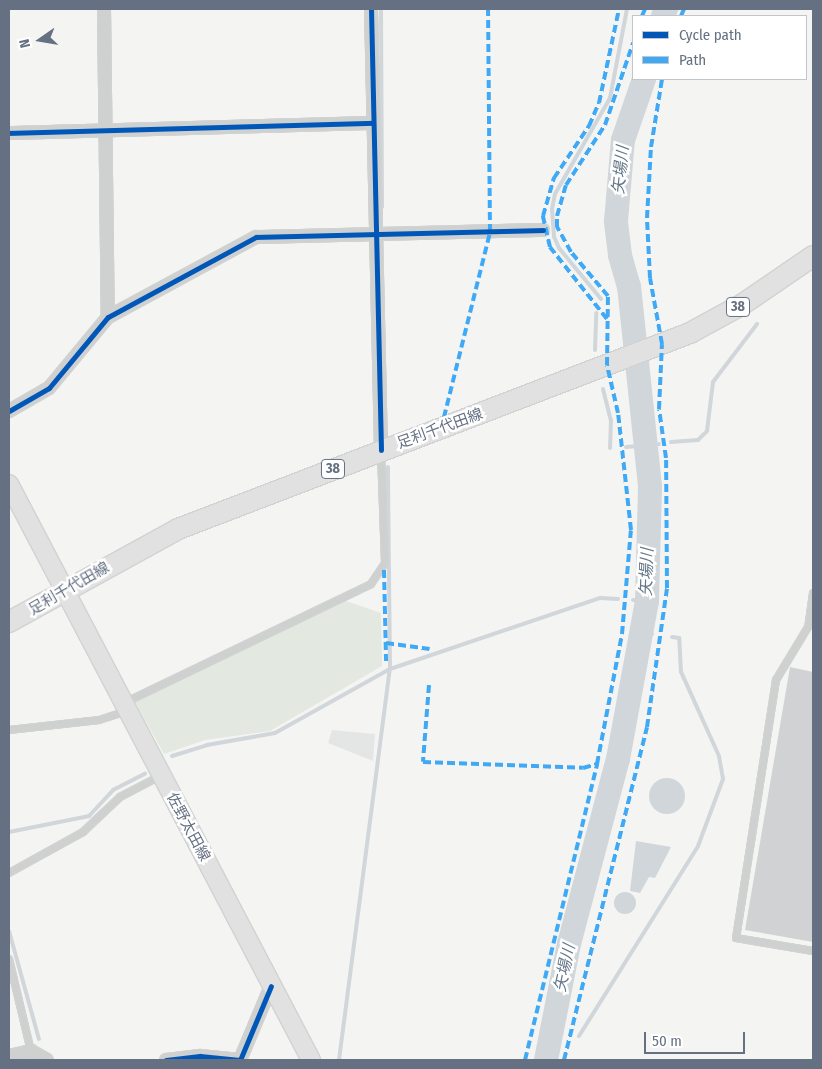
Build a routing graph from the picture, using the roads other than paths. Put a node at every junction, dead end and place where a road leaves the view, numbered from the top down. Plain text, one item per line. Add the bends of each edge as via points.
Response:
1 (104, 9) edge
2 (371, 9) edge
3 (373, 124) junction
4 (104, 128) junction
5 (9, 133) edge
6 (543, 230) dead end
7 (377, 235) junction
8 (813, 256) edge
9 (108, 317) junction
10 (9, 411) edge
11 (381, 450) junction
12 (9, 484) edge
13 (64, 593) junction
14 (813, 594) edge
15 (9, 622) edge
16 (125, 707) junction
17 (9, 730) edge
18 (161, 776) junction
19 (9, 873) edge
20 (813, 951) edge
21 (9, 959) edge
22 (271, 986) junction
23 (31, 1051) junction
24 (9, 1056) edge
25 (47, 1060) edge
26 (166, 1060) edge
27 (240, 1060) edge
28 (311, 1060) edge

1 - 4 street
2 - 3 street
3 - 4 street
3 - 7 street
4 - 5 street
4 - 9 street
6 - 7 street
7 - 9 street via 281,233 256,237
7 - 11 street
8 - 11 main road, 足利千代田線 / 38 via 722,316 656,346
9 - 10 street via 49,388
11 - 13 main road, 足利千代田線 / 38 via 178,529
11 - 16 lane via 385,563 371,584
12 - 13 main road, 佐野太田線
13 - 15 main road, 足利千代田線 / 38
13 - 16 main road, 佐野太田線
14 - 20 lane via 808,627 776,680 736,938
16 - 17 lane via 100,720
16 - 18 main road, 佐野太田線
18 - 19 lane via 120,797 83,832
18 - 22 main road, 佐野太田線
21 - 23 lane
22 - 27 street
22 - 28 main road, 佐野太田線
23 - 24 street
23 - 25 street
26 - 27 street via 200,1056

